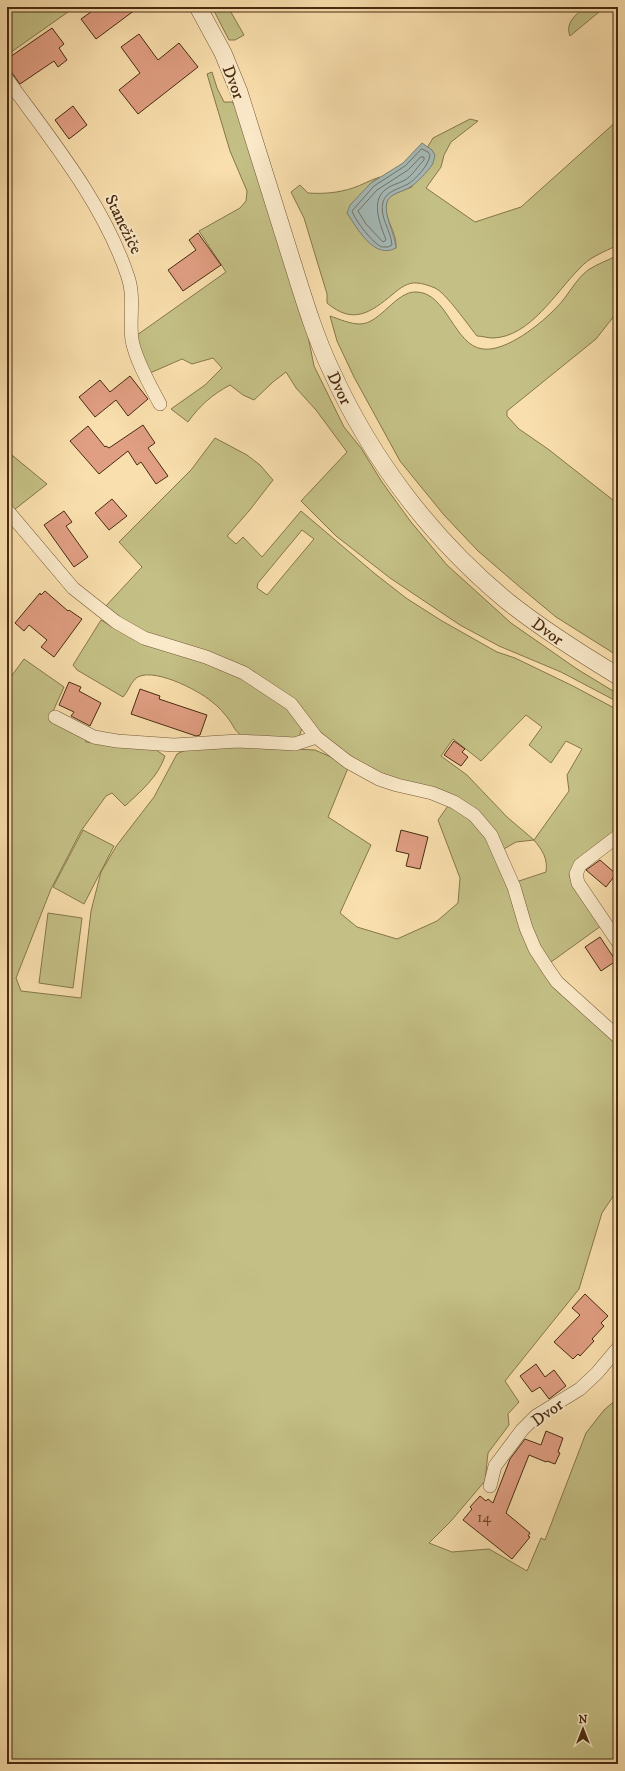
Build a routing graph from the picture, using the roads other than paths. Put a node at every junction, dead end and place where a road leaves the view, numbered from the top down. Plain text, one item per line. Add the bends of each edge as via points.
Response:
1 (198, 7) edge
2 (7, 79) edge
3 (160, 404) dead end
4 (7, 510) edge
5 (618, 676) edge
6 (55, 717) dead end
7 (316, 737) junction
8 (618, 836) edge
9 (618, 942) edge
10 (618, 1037) edge
11 (618, 1348) edge
12 (490, 1486) dead end

1 - 5 street, Dvor via 223,53 239,92 318,339 369,442 401,490 465,563 535,622 583,656
2 - 3 street, Stanežiče via 95,204 117,245 131,288 132,342
4 - 7 street via 73,588 116,622 144,638 206,657 244,673 292,704
6 - 7 street via 94,737 117,741 174,745 238,741 295,744
7 - 10 street via 367,773 397,785 432,793 454,802 474,815 491,835 514,887 526,928 539,956 557,982
8 - 9 street via 580,865 576,874 578,883
11 - 12 street, Dvor via 580,1388 536,1416 522,1430 495,1466

